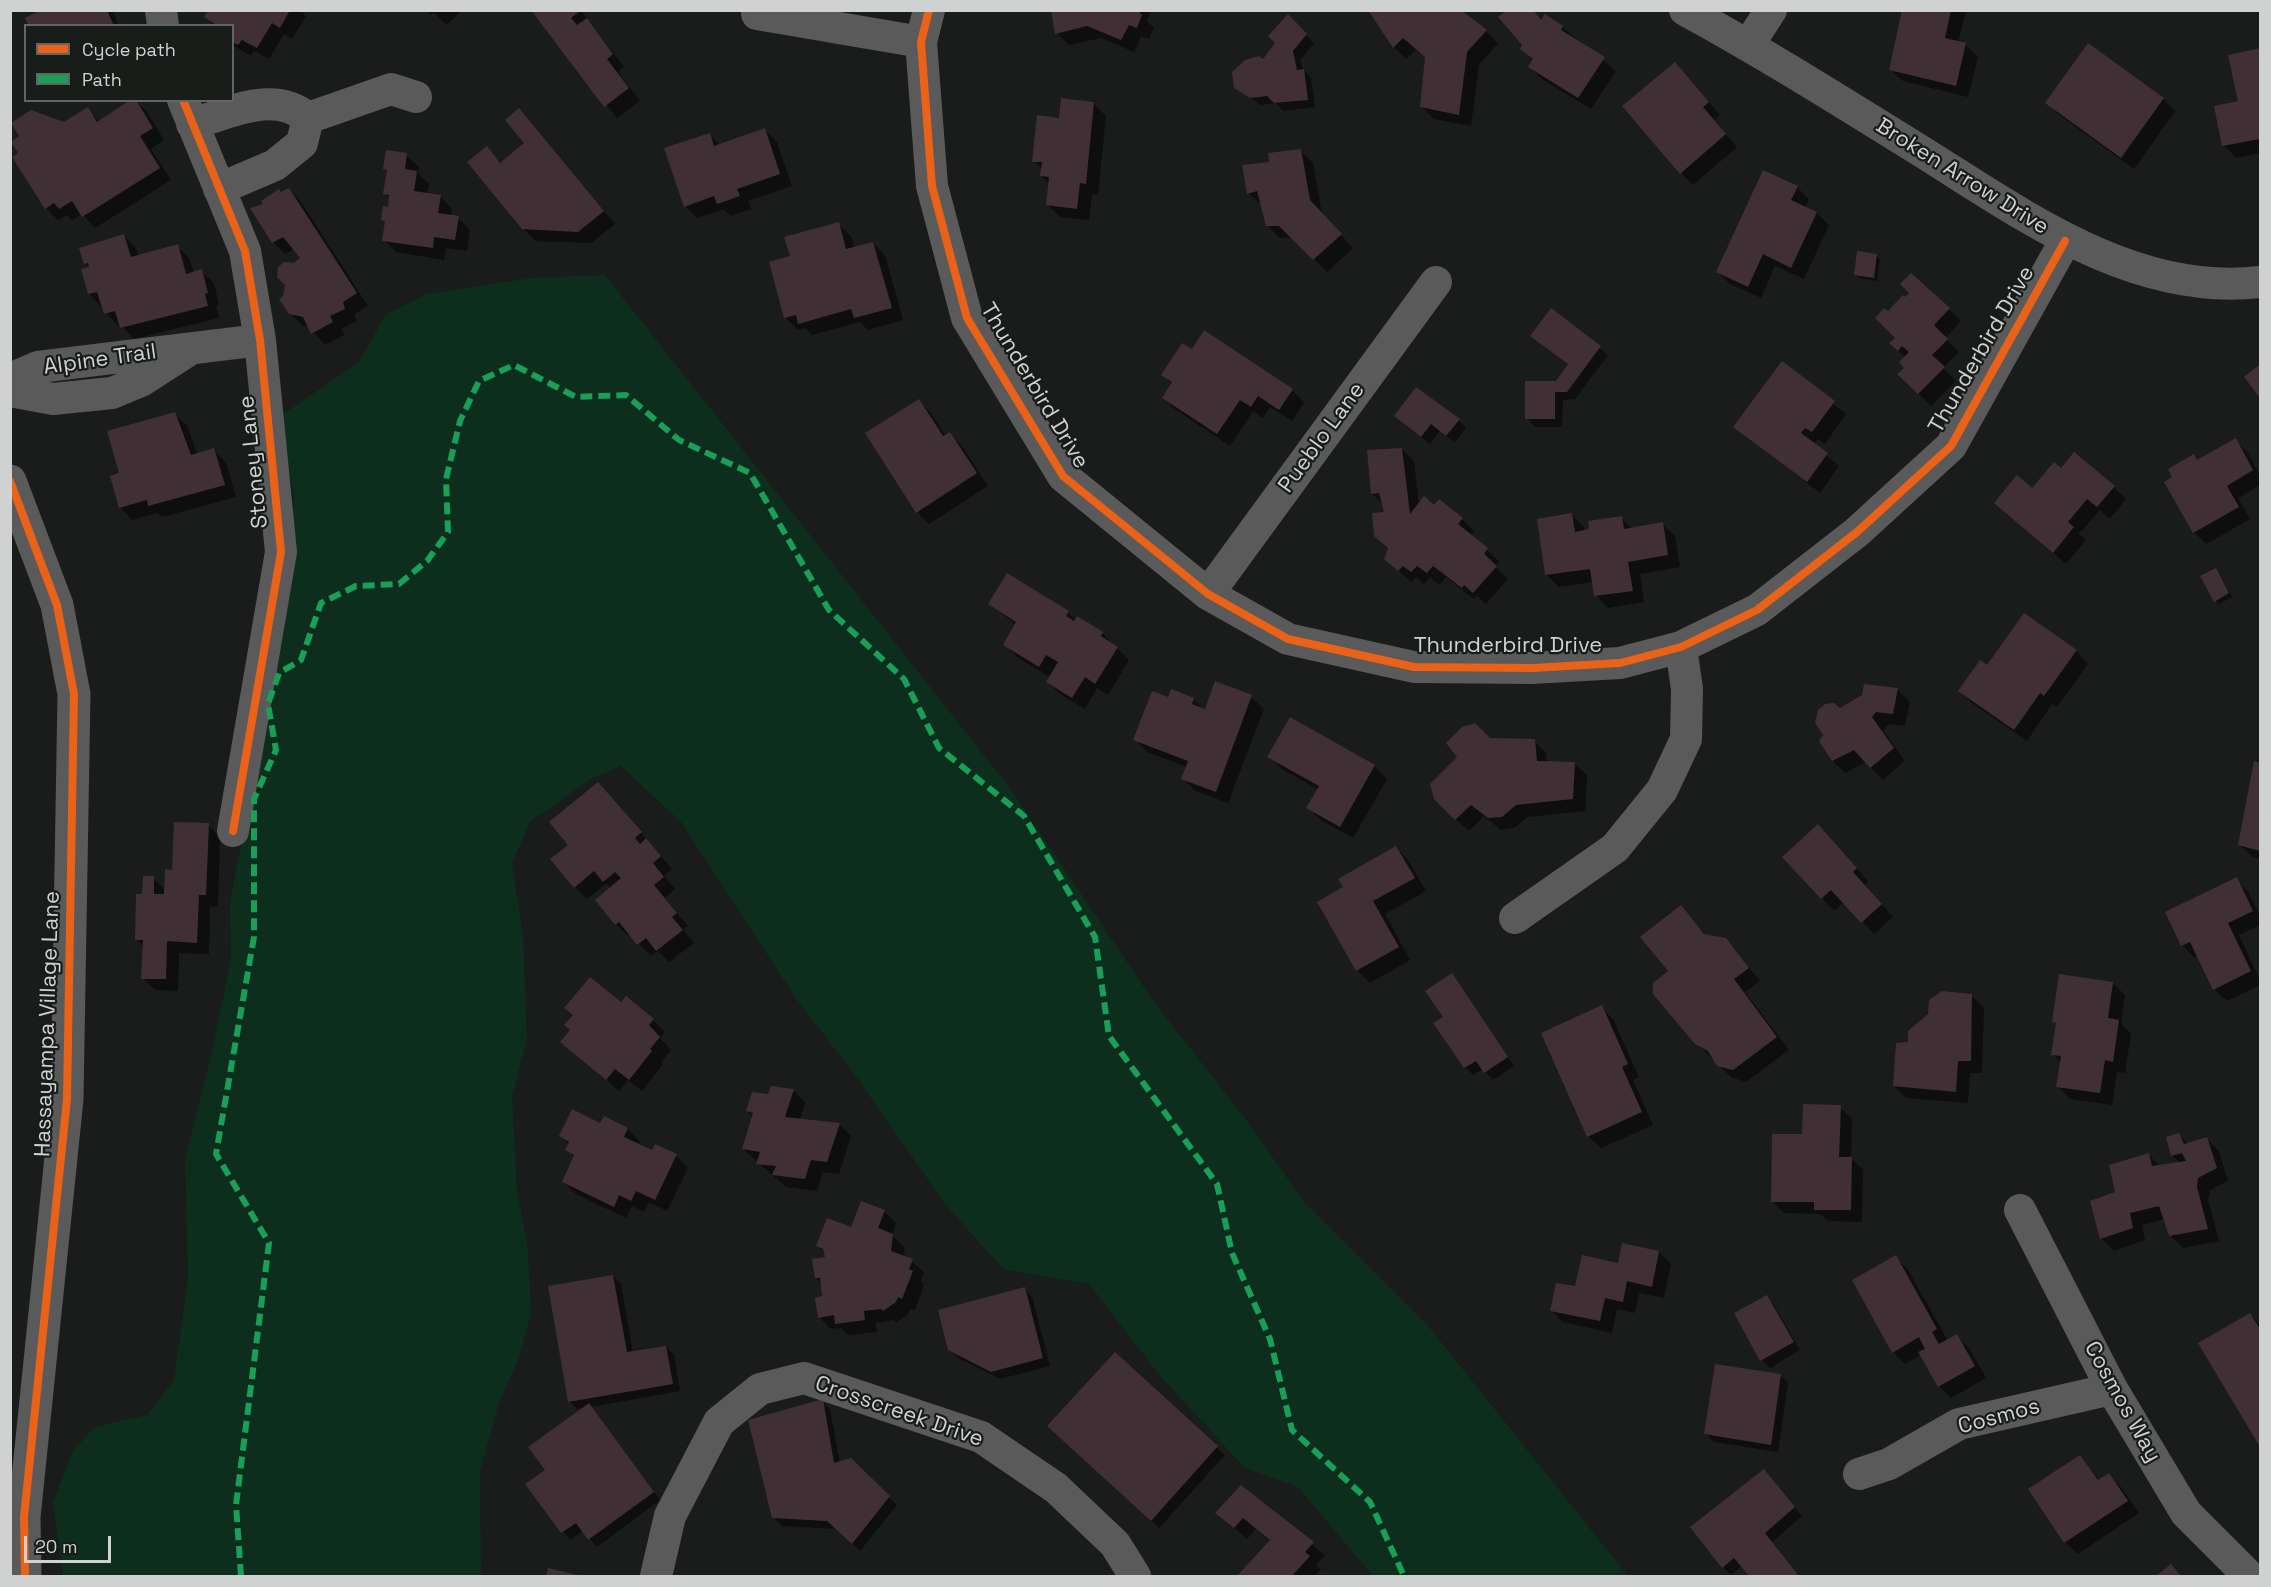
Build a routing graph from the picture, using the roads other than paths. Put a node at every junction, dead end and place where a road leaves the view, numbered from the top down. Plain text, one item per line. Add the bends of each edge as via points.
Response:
1 (929, 10) edge
2 (1685, 10) edge
3 (1771, 10) edge
4 (757, 14) dead end
5 (921, 42) junction
6 (1749, 44) junction
7 (416, 97) dead end
8 (187, 112) edge
9 (308, 118) junction
10 (219, 189) junction
11 (2065, 241) junction
12 (1436, 282) dead end
13 (2260, 282) edge
14 (260, 339) junction
15 (192, 349) junction
16 (10, 379) edge
17 (10, 391) edge
18 (10, 482) edge
19 (1208, 594) junction
20 (1681, 647) junction
21 (233, 831) dead end
22 (1515, 918) dead end
23 (2020, 1210) dead end
24 (2112, 1389) junction
25 (1859, 1474) dead end
26 (17, 1517) edge
27 (25, 1576) edge
28 (656, 1576) edge
29 (1135, 1576) edge
30 (2249, 1576) edge

1 - 5 street, Thunderbird Drive
2 - 6 street, Broken Arrow Drive
3 - 6 street
4 - 5 street
5 - 19 street, Thunderbird Drive via 932,186 968,318 1063,476
6 - 11 street, Broken Arrow Drive
7 - 9 street via 392,89
8 - 9 street via 268,102 296,107
8 - 10 street, Stoney Lane
9 - 10 street via 302,143 275,165
10 - 14 street, Stoney Lane via 245,251
11 - 13 street, Broken Arrow Drive via 2198,284
11 - 20 street, Thunderbird Drive via 1951,446 1857,532 1757,610
12 - 19 street, Pueblo Lane
14 - 15 street, Alpine Trail
14 - 21 street, Stoney Lane via 281,552
15 - 16 street, Alpine Trail via 38,367
15 - 17 street, Alpine Trail via 141,381 112,393 53,399
18 - 26 street, Hassayampa Village Lane via 57,605 74,694 68,1099
19 - 20 street, Thunderbird Drive via 1288,639 1414,667 1532,668 1620,663
20 - 22 street via 1687,689 1686,740 1662,790 1615,848
23 - 24 street, Cosmos Way
24 - 25 street, Cosmos via 1959,1424 1888,1464
24 - 30 street, Cosmos Way via 2186,1513
26 - 27 street, Hassayampa Village Lane
28 - 29 street, Crosscreek Drive via 670,1516 719,1422 760,1389 804,1378 981,1437 1056,1488 1115,1544

